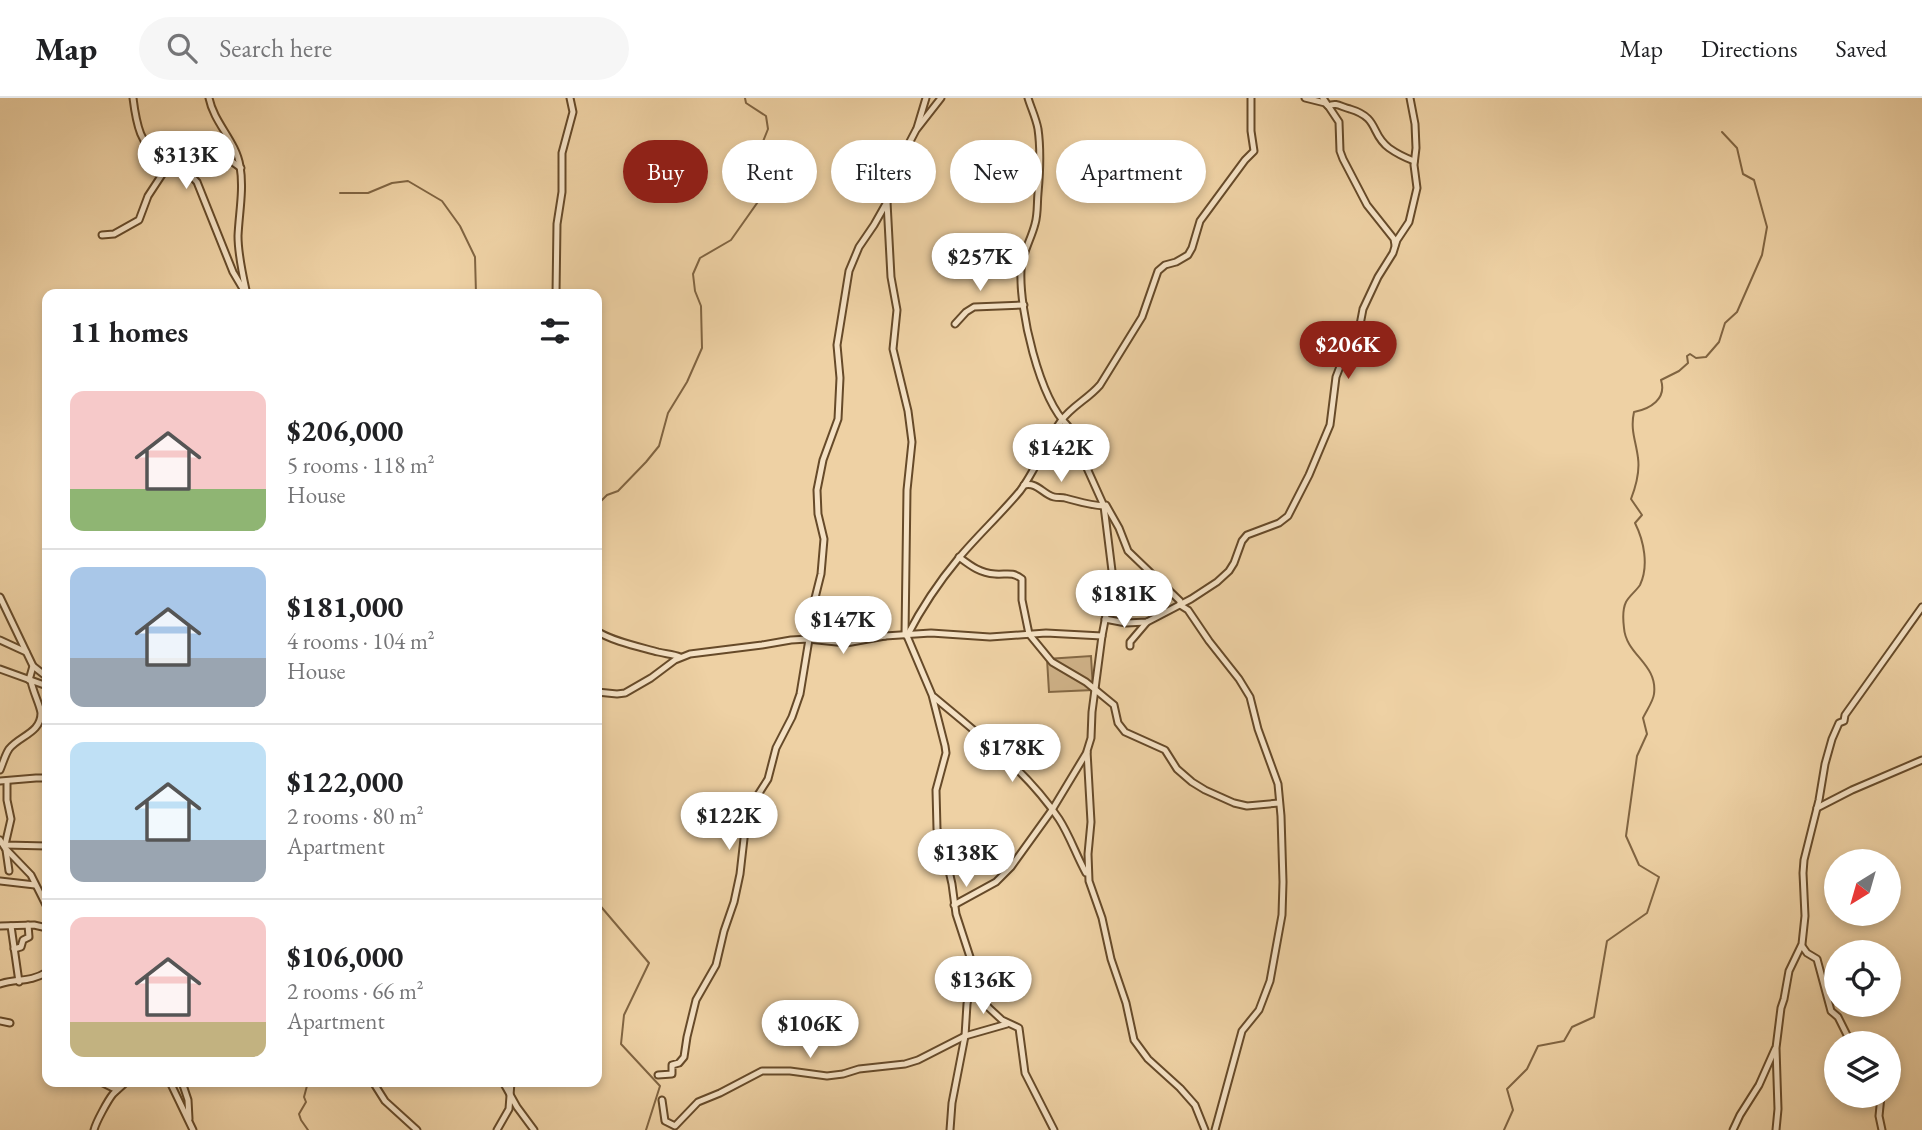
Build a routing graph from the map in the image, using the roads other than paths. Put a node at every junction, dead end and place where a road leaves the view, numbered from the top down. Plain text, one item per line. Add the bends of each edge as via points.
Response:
1 (133, 98) edge
2 (209, 98) edge
3 (570, 98) edge
4 (926, 98) edge
5 (941, 98) edge
6 (1028, 98) edge
7 (1251, 98) edge
8 (1304, 98) edge
9 (1323, 98) edge
10 (1410, 98) edge
11 (1328, 106) junction
12 (916, 130) junction
13 (911, 140) edge
14 (163, 160) junction
15 (1414, 161) junction
16 (171, 163) junction
17 (241, 168) junction
18 (165, 170) junction
19 (886, 203) edge
20 (887, 203) edge
21 (102, 235) dead end
22 (1395, 245) junction
23 (243, 289) edge
24 (245, 289) edge
25 (556, 289) edge
26 (1024, 305) junction
27 (954, 324) dead end
28 (1062, 420) junction
29 (1024, 485) junction
30 (1101, 497) junction
31 (1104, 506) junction
32 (960, 557) junction
33 (0, 597) edge
34 (1180, 605) junction
35 (860, 607) dead end
36 (1922, 607) edge
37 (1105, 619) junction
38 (1147, 622) junction
39 (602, 634) edge
40 (1030, 634) junction
41 (885, 635) junction
42 (906, 635) junction
43 (1102, 636) junction
44 (808, 639) junction
45 (0, 640) edge
46 (1130, 646) dead end
47 (26, 652) junction
48 (680, 657) junction
49 (33, 666) junction
50 (0, 669) edge
51 (42, 673) edge
52 (30, 681) junction
53 (42, 685) edge
54 (1095, 691) junction
55 (602, 692) edge
56 (932, 695) junction
57 (1087, 751) junction
58 (1922, 760) edge
59 (0, 770) edge
60 (42, 778) edge
61 (3, 781) edge
62 (1279, 803) junction
63 (1817, 808) junction
64 (1052, 810) junction
65 (3, 845) edge
66 (42, 846) edge
67 (9, 871) dead end
68 (1088, 878) junction
69 (0, 881) edge
70 (36, 885) junction
71 (42, 897) edge
72 (954, 905) junction
73 (28, 925) junction
74 (0, 926) edge
75 (11, 926) junction
76 (42, 927) edge
77 (1802, 946) junction
78 (14, 949) junction
79 (42, 974) edge
80 (972, 978) junction
81 (0, 982) edge
82 (19, 982) junction
83 (0, 1021) edge
84 (9, 1023) dead end
85 (1009, 1023) junction
86 (1845, 1031) edge
87 (965, 1036) junction
88 (1776, 1048) junction
89 (658, 1075) dead end
90 (111, 1087) edge
91 (120, 1087) edge
92 (172, 1087) edge
93 (184, 1087) edge
94 (376, 1087) edge
95 (506, 1087) edge
96 (510, 1087) edge
97 (117, 1090) junction
98 (509, 1093) junction
99 (662, 1100) dead end
100 (1880, 1108) edge
101 (191, 1127) edge
102 (93, 1130) edge
103 (417, 1130) edge
104 (496, 1130) edge
105 (534, 1130) edge
106 (950, 1130) edge
107 (1054, 1130) edge
108 (1205, 1130) edge
109 (1215, 1130) edge
110 (1733, 1130) edge
111 (1776, 1130) edge
112 (1882, 1130) edge

1 - 14 street via 141,136
2 - 17 street
3 - 25 street via 573,113 562,153
4 - 12 street
5 - 12 street
6 - 26 street via 1038,128 1040,178 1035,224 1022,263
7 - 28 street via 1253,153 1202,218 1188,255 1158,271 1140,320 1100,384
8 - 11 street
9 - 11 street
10 - 15 street
11 - 15 street via 1336,104 1363,113 1389,148
11 - 22 street via 1339,124 1343,159
12 - 13 street
14 - 16 street
14 - 18 street
15 - 22 street via 1414,204
16 - 17 street via 202,150 220,153
16 - 18 street
16 - 23 street via 197,182
17 - 24 street via 238,244
18 - 21 street via 139,220 114,234
19 - 44 street via 849,271 837,345 838,419 817,489 824,539
20 - 42 street via 897,310 893,349 912,442 906,490
22 - 34 street via 1339,367 1330,425 1288,516 1247,535 1229,571
26 - 27 street via 974,307
26 - 28 street via 1031,347
28 - 29 street
28 - 30 street
29 - 31 street via 1038,486 1055,498
29 - 32 street
30 - 31 street
30 - 34 street via 1128,551
31 - 37 street via 1113,579
32 - 40 street via 980,571 1013,573 1022,579
32 - 42 street
33 - 47 street
34 - 38 street
34 - 62 street via 1248,692 1278,783
35 - 41 street
36 - 63 street via 1836,728
37 - 38 street
37 - 43 street
38 - 46 street
39 - 48 street
40 - 42 street
40 - 43 street
40 - 54 street via 1052,662
41 - 42 street
41 - 44 street via 846,643
42 - 56 street
43 - 54 street
44 - 48 street
44 - 89 street via 794,713 768,779 747,813 740,874 716,965 696,1000 683,1059 672,1065 671,1074
45 - 47 street
47 - 49 street
48 - 55 street via 633,690
49 - 51 street
49 - 52 street
50 - 52 street
52 - 53 street
52 - 59 street via 41,710 40,721 7,751
54 - 57 street
54 - 62 street via 1115,706 1123,730 1165,750 1177,769 1198,786 1247,806
56 - 64 street via 1006,760
56 - 72 street via 946,749 936,790 937,829
57 - 64 street
57 - 68 street
58 - 63 street
60 - 61 street
61 - 65 street via 11,819
62 - 109 street via 1282,915 1270,981 1259,1010 1242,1031
63 - 77 street via 1803,866
64 - 68 street
64 - 72 street via 1003,876
65 - 66 street
65 - 67 street
65 - 70 street
68 - 108 street via 1134,1040 1195,1105
69 - 70 street
70 - 71 street
72 - 80 street via 971,957
73 - 75 street
73 - 76 street
73 - 78 street via 29,937
74 - 75 street
75 - 78 street
77 - 86 street via 1818,961 1831,1011
77 - 88 street via 1789,971
78 - 82 street
79 - 82 street
80 - 85 street via 985,1004
80 - 87 street
81 - 82 street
83 - 84 street
85 - 87 street
85 - 107 street via 1021,1032 1025,1073
87 - 99 street via 905,1064 827,1076 765,1070 698,1102 675,1126 665,1121
87 - 106 street
88 - 110 street
88 - 111 street
90 - 97 street
91 - 97 street
92 - 101 street
93 - 101 street
94 - 103 street
95 - 98 street
96 - 98 street
97 - 102 street
98 - 104 street via 509,1109
98 - 105 street
100 - 112 street

